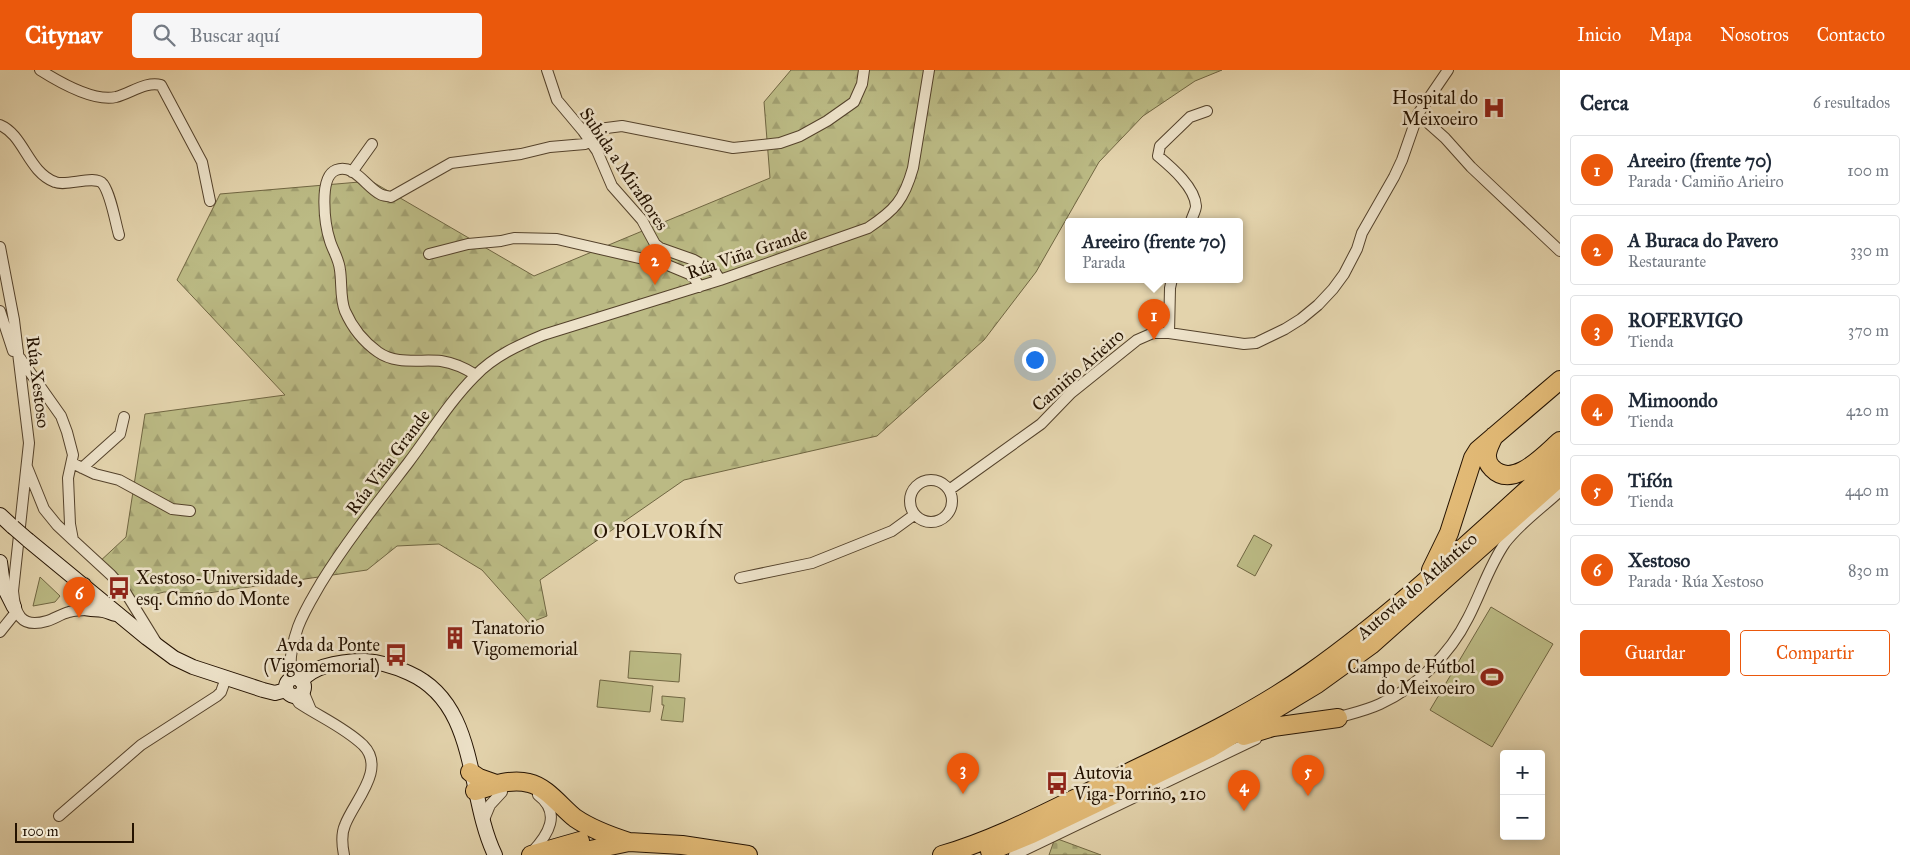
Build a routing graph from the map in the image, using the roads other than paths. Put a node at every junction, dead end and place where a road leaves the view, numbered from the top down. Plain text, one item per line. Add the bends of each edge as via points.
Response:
1 (40, 70) edge
2 (547, 70) edge
3 (864, 70) edge
4 (929, 70) edge
5 (1448, 70) edge
6 (1208, 111) dead end
7 (1418, 114) junction
8 (0, 126) edge
9 (584, 131) junction
10 (590, 141) junction
11 (372, 144) dead end
12 (352, 172) junction
13 (210, 201) dead end
14 (1192, 218) edge
15 (118, 235) dead end
16 (0, 247) edge
17 (1560, 251) edge
18 (429, 254) dead end
19 (720, 280) junction
20 (1171, 283) edge
21 (699, 287) junction
22 (0, 311) edge
23 (1169, 333) junction
24 (18, 354) junction
25 (476, 375) junction
26 (1560, 380) edge
27 (124, 417) dead end
28 (1495, 434) junction
29 (1560, 441) edge
30 (1560, 460) edge
31 (72, 463) junction
32 (27, 467) junction
33 (82, 468) junction
34 (1560, 477) edge
35 (949, 490) junction
36 (1560, 491) edge
37 (190, 511) dead end
38 (0, 515) edge
39 (914, 515) junction
40 (73, 540) junction
41 (0, 562) edge
42 (740, 578) dead end
43 (84, 586) junction
44 (1406, 598) junction
45 (73, 606) junction
46 (95, 607) junction
47 (15, 609) junction
48 (0, 632) edge
49 (160, 649) junction
50 (226, 678) junction
51 (295, 688) junction
52 (1338, 718) junction
53 (1209, 749) junction
54 (470, 772) junction
55 (499, 788) junction
56 (476, 794) junction
57 (59, 816) dead end
58 (483, 823) junction
59 (1032, 834) junction
60 (610, 836) junction
61 (629, 842) junction
62 (344, 855) edge
63 (495, 855) edge
64 (530, 855) edge
65 (566, 855) edge
66 (748, 855) edge
67 (942, 855) edge
68 (980, 855) edge
69 (999, 855) edge
70 (1014, 855) edge

1 - 13 street via 94,97 106,98 146,85 161,85 202,162
2 - 9 street, Subida a Miraflores via 557,100
3 - 9 street via 854,102 800,136 780,143 733,148 622,126
4 - 19 street, Rúa Viña Grande via 913,168 905,192 889,214 868,228
5 - 7 street, Camiño Arieiro
6 - 14 street via 1190,117 1160,146 1158,156 1179,174 1190,191 1196,206
7 - 17 street
7 - 23 street, Camiño Arieiro via 1402,160 1362,233 1344,274 1318,305 1301,319 1256,343
8 - 15 street via 10,131 42,174 56,182 102,182
9 - 10 street, Subida a Miraflores
10 - 12 street via 451,163 391,197 381,195
10 - 19 street, Subida a Miraflores via 612,186 642,220 655,244 694,260 715,272
11 - 12 street
12 - 25 street via 337,169 329,174 325,207 328,235 338,257 344,309 353,327 378,352 390,358 442,361 462,366
16 - 24 street, Rúa Xestoso
18 - 21 street via 468,244 514,238 557,239 666,264 689,274
19 - 21 street, Rúa Viña Grande
20 - 23 street
21 - 25 street, Rúa Viña Grande via 543,335 497,358
22 - 24 street via 11,348
23 - 35 street, Camiño Arieiro via 1153,333 1137,340 1070,393 1041,424
24 - 31 street via 61,416 73,455
24 - 32 street, Rúa Xestoso via 29,432
25 - 51 street, Rúa Viña Grande via 449,406 368,516 308,606 292,646 290,665
26 - 28 highway
27 - 33 street via 120,434
28 - 29 highway via 1487,459 1490,466 1504,475 1513,475 1528,468
28 - 44 highway via 1473,458 1449,533 1433,568
30 - 44 highway, Autovía do Atlántico
31 - 33 street
31 - 40 street via 68,478
32 - 40 street via 44,509
32 - 47 street, Rúa Xestoso via 13,591
33 - 37 street via 118,480 172,509
34 - 53 highway, Autovía do Atlántico via 1371,645 1316,684
35 - 39 street via 950,510 940,520 926,522
35 - 39 street via 944,484 932,480 919,484 910,502
36 - 52 street via 1506,543 1457,638 1426,673 1381,704
38 - 43 street, bridge
39 - 42 street via 892,531 812,563
40 - 49 street via 124,590
41 - 47 street via 3,585
43 - 45 street
43 - 46 street
44 - 67 highway, Autovía do Atlántico via 1309,674 1242,716 1024,823
45 - 46 street
45 - 47 street via 39,623 27,622
46 - 49 street via 119,615
47 - 48 street
49 - 50 street via 193,667
50 - 51 street via 275,693
50 - 57 street via 217,696 141,746
51 - 54 street via 310,673 356,661 391,665 414,675 442,697 455,716
51 - 62 street via 299,703 345,730 369,752 372,761 370,776 345,825
52 - 53 highway via 1273,727
52 - 70 street via 1268,734
53 - 59 highway, Autovía do Atlántico
54 - 55 highway
54 - 56 street
55 - 56 highway
55 - 58 street
55 - 60 highway via 516,782 534,785 575,818
55 - 64 street via 526,790 540,797 550,808 551,823 547,833
56 - 58 street
58 - 63 street
59 - 68 highway, Autovía do Atlántico
59 - 69 highway
60 - 61 highway
60 - 64 highway
61 - 65 highway
61 - 66 highway via 682,845

